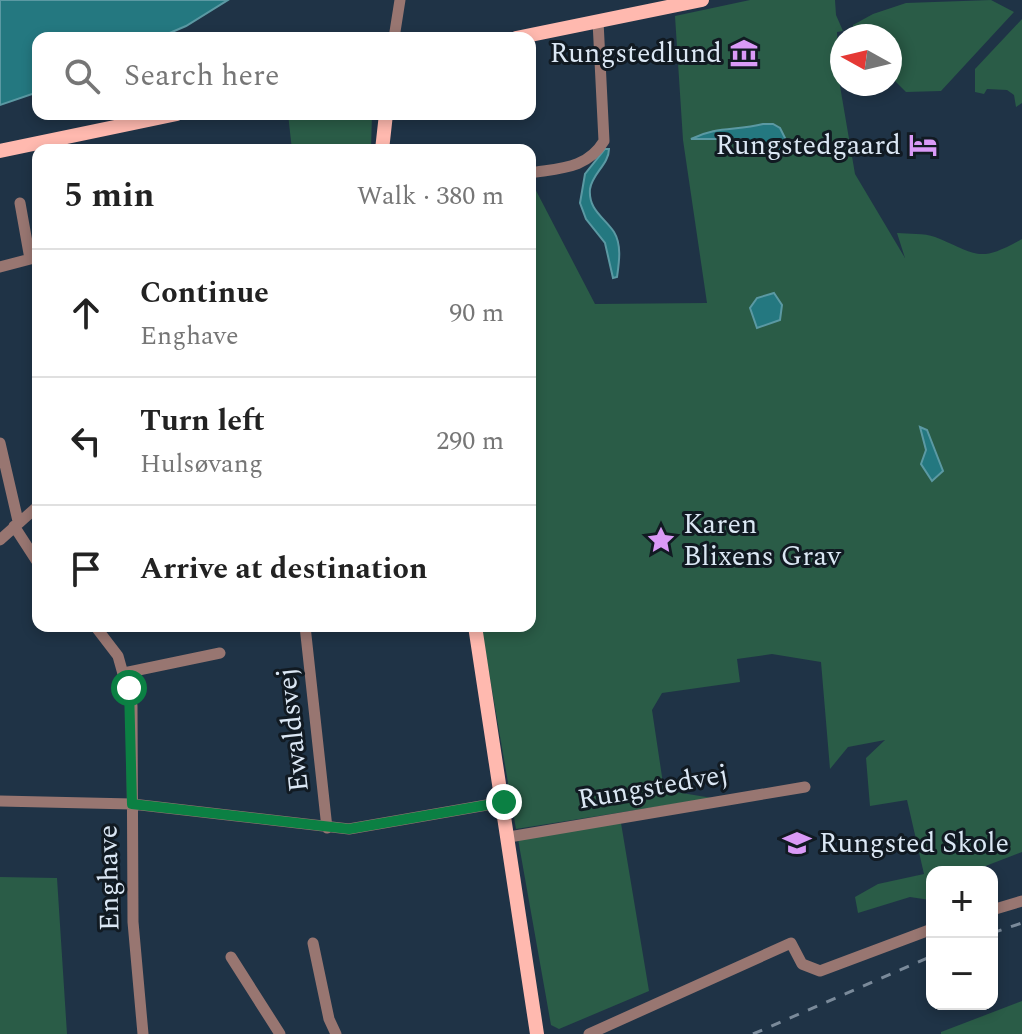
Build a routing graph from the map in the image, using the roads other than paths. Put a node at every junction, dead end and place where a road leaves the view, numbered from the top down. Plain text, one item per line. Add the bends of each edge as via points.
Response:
1 (400, 0) edge
2 (702, 0) edge
3 (598, 21) junction
4 (395, 32) edge
5 (536, 34) edge
6 (148, 120) edge
7 (385, 120) edge
8 (32, 144) edge
9 (33, 144) edge
10 (383, 144) edge
11 (0, 151) edge
12 (536, 172) edge
13 (20, 203) dead end
14 (32, 250) edge
15 (32, 259) edge
16 (0, 267) edge
17 (0, 443) edge
18 (32, 511) edge
19 (16, 524) junction
20 (0, 540) edge
21 (32, 552) edge
22 (100, 632) edge
23 (306, 632) edge
24 (476, 632) edge
25 (220, 653) dead end
26 (124, 673) junction
27 (805, 787) dead end
28 (0, 801) edge
29 (504, 802) junction
30 (132, 804) junction
31 (327, 828) junction
32 (509, 837) junction
33 (1022, 901) edge
34 (998, 908) edge
35 (926, 931) edge
36 (313, 943) dead end
37 (231, 957) dead end
38 (143, 1034) edge
39 (280, 1034) edge
40 (336, 1034) edge
41 (537, 1034) edge
42 (589, 1034) edge

1 - 4 street
2 - 3 main road
3 - 5 main road
3 - 12 street via 604,141 580,165
6 - 9 main road
7 - 10 main road
8 - 11 main road
13 - 14 street
15 - 16 street
17 - 19 street
18 - 19 street
19 - 20 street
19 - 21 street
22 - 26 street, Enghave
23 - 31 street, Ewaldsvej
24 - 29 main road
25 - 26 street
26 - 30 street, Enghave via 132,706
27 - 32 street, Rungstedvej
28 - 30 street
29 - 31 street via 349,829
29 - 32 main road
30 - 31 street
30 - 38 street, Enghave via 133,922
32 - 41 main road
33 - 34 street
35 - 42 street via 820,971 802,964 791,943
36 - 40 street
37 - 39 street

